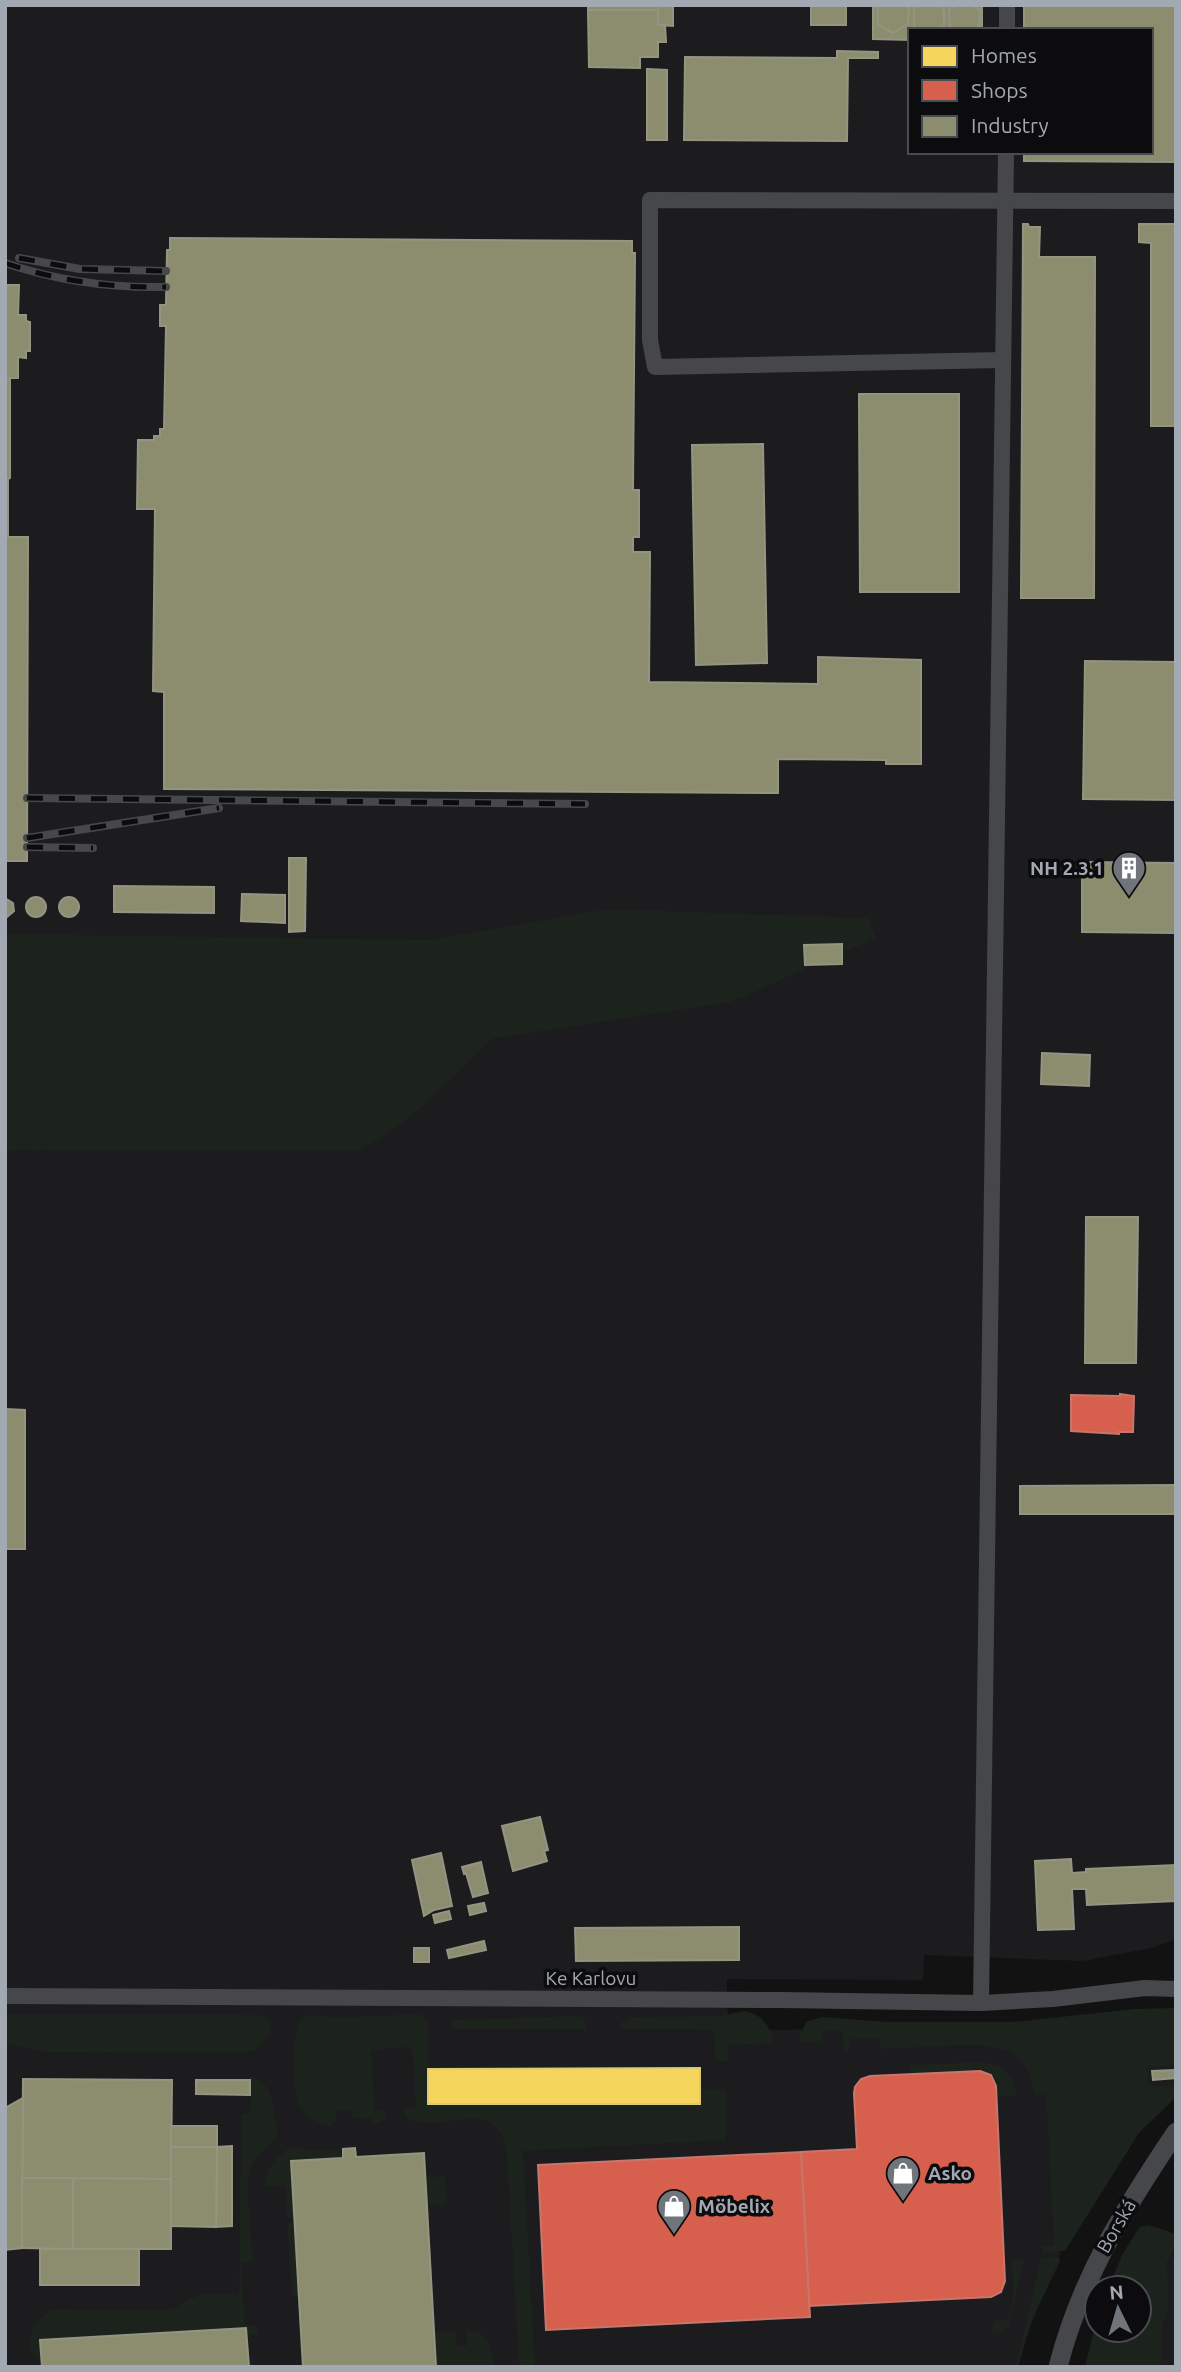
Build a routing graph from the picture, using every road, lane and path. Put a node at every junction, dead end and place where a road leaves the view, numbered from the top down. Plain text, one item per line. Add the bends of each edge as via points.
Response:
1 (1007, 5) edge
2 (1007, 28) edge
3 (1006, 154) edge
4 (1005, 200) junction
5 (1176, 201) edge
6 (1003, 360) junction
7 (1176, 1989) edge
8 (5, 1996) edge
9 (981, 2003) junction
10 (1176, 2132) edge
11 (1058, 2367) edge

1 - 2 street
3 - 4 street
4 - 5 street
4 - 6 street
4 - 6 street via 650,200 650,340 655,367
6 - 9 street
7 - 9 street, Ke Karlovu
8 - 9 street, Ke Karlovu
10 - 11 street, Borská via 1103,2249 1080,2297

